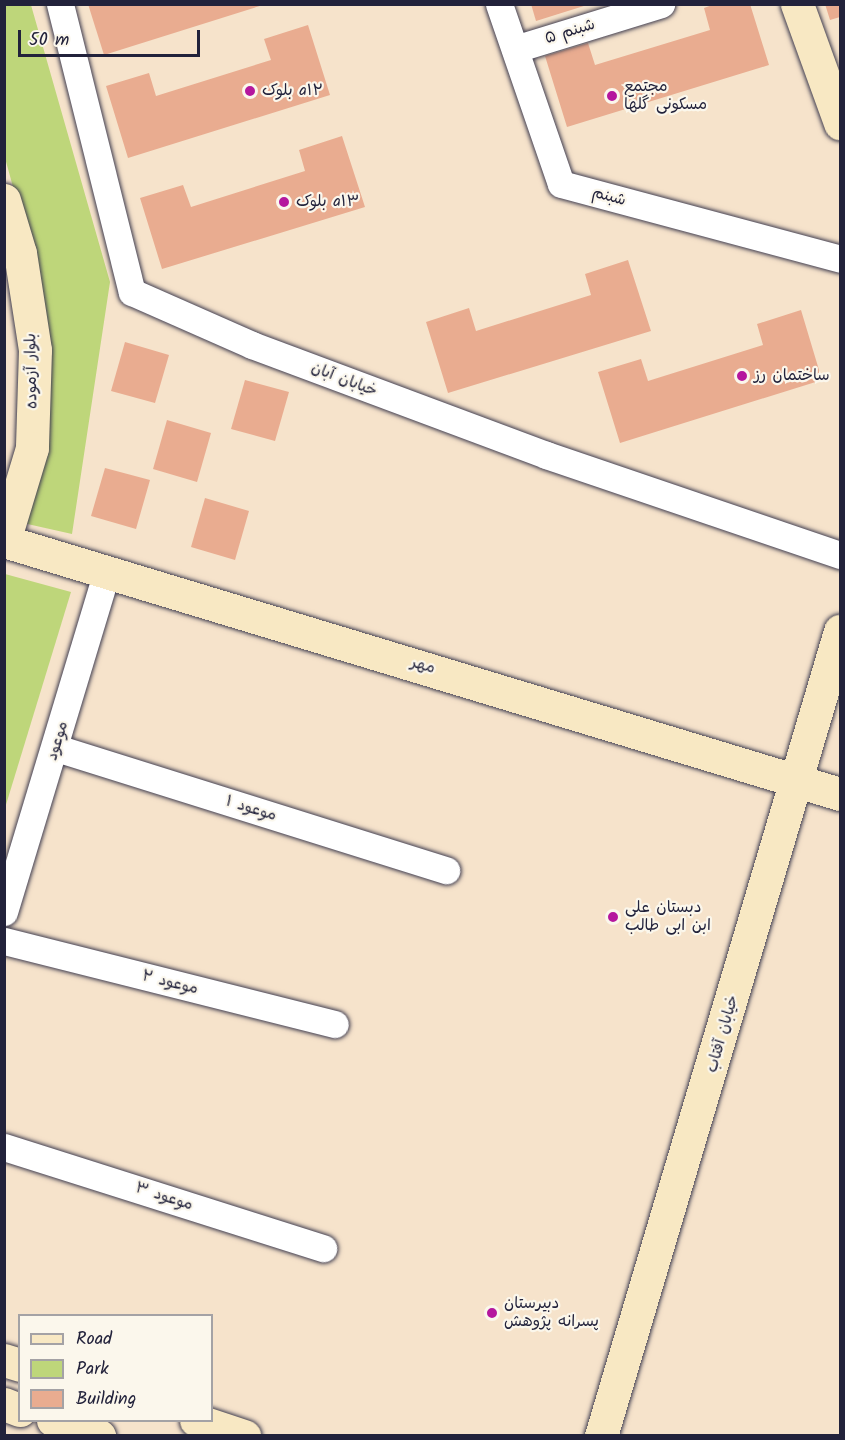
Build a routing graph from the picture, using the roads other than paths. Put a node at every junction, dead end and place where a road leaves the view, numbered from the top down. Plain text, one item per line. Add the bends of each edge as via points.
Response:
1 (60, 4) edge
2 (499, 4) edge
3 (661, 4) edge
4 (797, 4) edge
5 (515, 49) junction
6 (840, 123) edge
7 (4, 200) edge
8 (840, 260) edge
9 (4, 541) edge
10 (840, 555) edge
11 (107, 570) junction
12 (840, 631) edge
13 (56, 748) junction
14 (798, 780) junction
15 (840, 794) edge
16 (446, 870) dead end
17 (4, 912) edge
18 (4, 941) edge
19 (335, 1024) dead end
20 (4, 1147) edge
21 (323, 1248) dead end
22 (59, 1422) edge
23 (202, 1422) edge
24 (99, 1436) edge
25 (244, 1436) edge
26 (601, 1436) edge

1 - 10 street, خیابان آبان via 132,292 252,345 535,451
2 - 5 street, شبنم
3 - 5 street, شبنم ۵
4 - 6 street
5 - 8 street, شبنم via 561,184
7 - 9 street, بلوار آزموده via 20,252 35,350 32,448
9 - 11 street, مهر
11 - 13 street, موعود
11 - 14 street, مهر
12 - 14 street, خیابان آفتاب
13 - 16 street, موعود ۱
13 - 17 street, موعود
14 - 15 street, مهر
14 - 26 street, خیابان آفتاب
18 - 19 street, موعود ۲
20 - 21 street, موعود ۳
22 - 24 street
23 - 25 street

